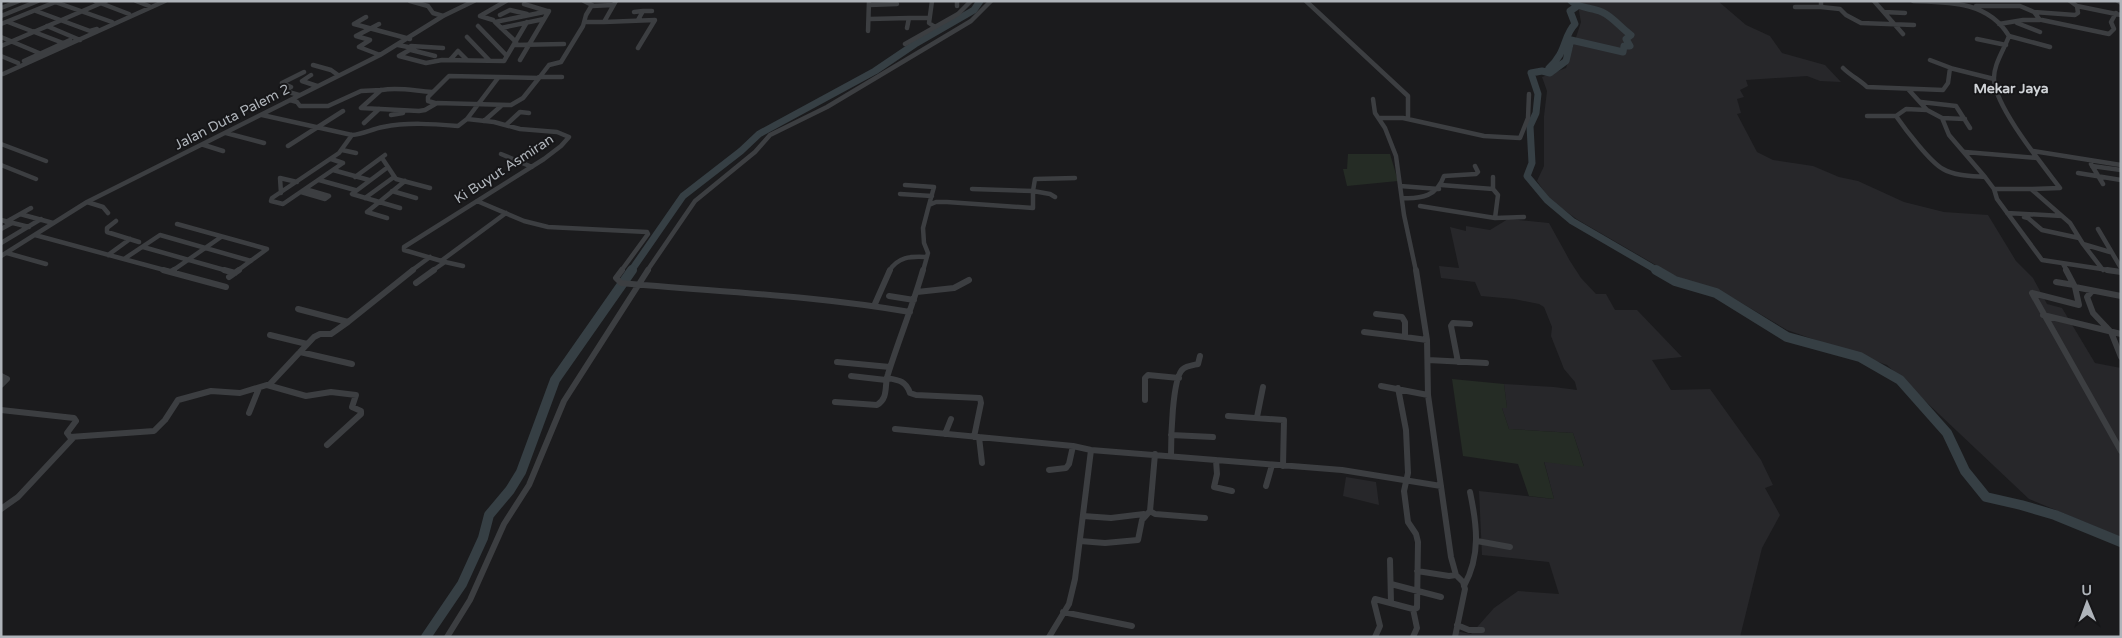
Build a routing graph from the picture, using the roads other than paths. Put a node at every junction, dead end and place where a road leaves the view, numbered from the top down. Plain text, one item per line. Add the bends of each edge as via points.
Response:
1 (1, 1) edge
2 (20, 1) edge
3 (38, 1) edge
4 (95, 1) edge
5 (136, 1) edge
6 (159, 1) edge
7 (165, 1) edge
8 (410, 1) edge
9 (474, 1) edge
10 (506, 1) edge
11 (584, 1) edge
12 (932, 1) edge
13 (971, 1) edge
14 (990, 1) edge
15 (1306, 1) edge
16 (1874, 1) edge
17 (1912, 1) edge
18 (2002, 1) edge
19 (2070, 1) edge
20 (56, 2) edge
21 (104, 2) edge
22 (614, 3) edge
23 (869, 3) edge
24 (524, 4) dead end
25 (897, 4) dead end
26 (1821, 4) edge
27 (10, 5) junction
28 (150, 6) junction
29 (592, 6) junction
30 (1794, 6) dead end
31 (2077, 6) junction
32 (1974, 7) junction
33 (2008, 7) junction
34 (1, 8) edge
35 (544, 10) junction
36 (36, 11) junction
37 (82, 11) junction
38 (549, 11) junction
39 (643, 11) junction
40 (652, 11) dead end
41 (485, 12) junction
42 (518, 12) junction
43 (634, 12) dead end
44 (1884, 12) junction
45 (2034, 12) junction
46 (1905, 13) dead end
47 (130, 14) junction
48 (2118, 14) edge
49 (493, 15) dead end
50 (500, 15) dead end
51 (1, 16) edge
52 (443, 16) junction
53 (512, 16) dead end
54 (366, 17) dead end
55 (908, 18) junction
56 (929, 18) junction
57 (544, 19) junction
58 (870, 19) junction
59 (492, 20) dead end
60 (638, 20) junction
61 (2042, 20) dead end
62 (60, 21) junction
63 (8, 22) junction
64 (112, 22) junction
65 (527, 22) junction
66 (585, 22) junction
67 (604, 22) junction
68 (2017, 23) junction
69 (1, 24) edge
70 (380, 24) dead end
71 (1895, 24) junction
72 (1999, 24) junction
73 (1914, 25) dead end
74 (47, 26) junction
75 (478, 26) dead end
76 (935, 27) junction
77 (501, 28) junction
78 (908, 28) dead end
79 (369, 29) junction
80 (868, 31) dead end
81 (34, 32) junction
82 (2040, 32) dead end
83 (1903, 34) dead end
84 (2009, 36) junction
85 (1, 37) edge
86 (467, 37) dead end
87 (410, 39) junction
88 (1977, 39) dead end
89 (70, 40) dead end
90 (80, 40) junction
91 (12, 41) junction
92 (62, 43) junction
93 (515, 44) junction
94 (564, 44) dead end
95 (905, 44) dead end
96 (398, 45) junction
97 (529, 45) junction
98 (2006, 45) junction
99 (1, 46) edge
100 (2050, 47) dead end
101 (443, 48) dead end
102 (638, 48) dead end
103 (410, 50) junction
104 (39, 53) junction
105 (436, 54) dead end
106 (380, 55) junction
107 (1, 56) edge
108 (507, 56) junction
109 (450, 60) junction
110 (467, 60) junction
111 (489, 60) junction
112 (520, 60) dead end
113 (1930, 60) dead end
114 (18, 63) junction
115 (313, 65) dead end
116 (1843, 68) dead end
117 (1951, 68) junction
118 (304, 72) dead end
119 (2, 73) edge
120 (311, 75) dead end
121 (338, 75) junction
122 (296, 76) junction
123 (562, 77) dead end
124 (304, 78) dead end
125 (498, 78) junction
126 (539, 78) junction
127 (1994, 79) junction
128 (317, 86) junction
129 (1908, 89) junction
130 (381, 90) junction
131 (432, 92) junction
132 (1529, 94) dead end
133 (299, 96) junction
134 (1373, 99) dead end
135 (290, 100) junction
136 (1920, 102) junction
137 (436, 103) junction
138 (478, 104) junction
139 (500, 106) junction
140 (379, 109) junction
141 (395, 110) junction
142 (1927, 110) junction
143 (343, 111) dead end
144 (419, 111) junction
145 (530, 113) dead end
146 (391, 114) junction
147 (262, 115) junction
148 (1867, 116) dead end
149 (1896, 116) junction
150 (513, 118) junction
151 (1379, 118) junction
152 (1942, 118) junction
153 (467, 119) junction
154 (1408, 119) junction
155 (1965, 119) junction
156 (523, 120) dead end
157 (412, 121) dead end
158 (484, 121) junction
159 (364, 122) dead end
160 (506, 125) junction
161 (383, 126) junction
162 (319, 127) junction
163 (1970, 128) dead end
164 (226, 133) junction
165 (352, 135) junction
166 (264, 143) dead end
167 (1, 144) edge
168 (204, 145) junction
169 (288, 146) dead end
170 (342, 150) junction
171 (223, 151) dead end
172 (1965, 152) junction
173 (2033, 152) junction
174 (356, 153) dead end
175 (502, 154) dead end
176 (2037, 158) junction
177 (331, 159) junction
178 (46, 161) dead end
179 (2091, 164) junction
180 (2121, 164) edge
181 (1, 165) edge
182 (1475, 166) dead end
183 (388, 167) junction
184 (532, 167) junction
185 (333, 170) junction
186 (2121, 170) edge
187 (355, 176) junction
188 (394, 177) junction
189 (1985, 177) junction
190 (2098, 177) junction
191 (1075, 178) dead end
192 (1493, 178) dead end
193 (36, 179) dead end
194 (319, 180) junction
195 (369, 180) junction
196 (2082, 180) dead end
197 (2120, 181) edge
198 (297, 182) junction
199 (405, 182) junction
200 (2103, 184) dead end
201 (905, 185) dead end
202 (1400, 186) junction
203 (1440, 187) junction
204 (430, 188) dead end
205 (972, 188) dead end
206 (1493, 189) junction
207 (1994, 189) junction
208 (355, 190) junction
209 (2031, 190) junction
210 (1033, 191) junction
211 (281, 192) junction
212 (392, 192) junction
213 (900, 194) dead end
214 (932, 196) junction
215 (1055, 197) dead end
216 (365, 198) junction
217 (416, 198) dead end
218 (1402, 198) junction
219 (477, 201) junction
220 (87, 202) junction
221 (379, 202) junction
222 (929, 205) junction
223 (1425, 206) dead end
224 (31, 208) dead end
225 (400, 208) dead end
226 (108, 213) dead end
227 (506, 213) junction
228 (2007, 213) junction
229 (20, 214) junction
230 (2063, 216) junction
231 (1524, 217) dead end
232 (2024, 217) dead end
233 (386, 218) dead end
234 (1495, 218) junction
235 (40, 219) junction
236 (116, 221) dead end
237 (7, 222) edge
238 (53, 223) junction
239 (178, 224) dead end
240 (29, 226) junction
241 (1, 229) edge
242 (2098, 229) dead end
243 (35, 235) junction
244 (221, 237) junction
245 (2079, 238) junction
246 (130, 239) junction
247 (139, 242) dead end
248 (1, 243) edge
249 (2083, 244) junction
250 (143, 247) junction
251 (205, 248) junction
252 (2110, 252) junction
253 (4, 255) edge
254 (108, 255) junction
255 (430, 257) junction
256 (926, 257) junction
257 (124, 259) junction
258 (189, 260) junction
259 (251, 261) junction
260 (443, 262) junction
261 (46, 264) dead end
262 (2063, 264) junction
263 (463, 266) dead end
264 (2104, 270) junction
265 (2121, 270) edge
266 (172, 272) junction
267 (235, 273) junction
268 (229, 277) dead end
269 (969, 280) dead end
270 (2056, 282) dead end
271 (416, 284) dead end
272 (635, 285) junction
273 (2075, 286) junction
274 (226, 287) dead end
275 (2092, 291) junction
276 (917, 292) junction
277 (889, 296) dead end
278 (2121, 296) edge
279 (914, 300) junction
280 (874, 306) junction
281 (298, 309) dead end
282 (910, 312) junction
283 (1376, 314) dead end
284 (2043, 315) junction
285 (348, 322) junction
286 (1470, 324) dead end
287 (1364, 332) dead end
288 (2111, 332) junction
289 (2121, 334) edge
290 (270, 335) dead end
291 (1405, 337) junction
292 (1427, 340) junction
293 (307, 344) junction
294 (300, 352) junction
295 (1200, 356) dead end
296 (2121, 356) edge
297 (1428, 360) junction
298 (837, 362) dead end
299 (1458, 362) junction
300 (1486, 363) dead end
301 (352, 364) dead end
302 (890, 367) junction
303 (1, 376) edge
304 (851, 376) dead end
305 (1179, 378) junction
306 (887, 379) junction
307 (267, 385) junction
308 (1, 386) edge
309 (1381, 386) dead end
310 (1263, 387) dead end
311 (259, 388) junction
312 (1398, 388) junction
313 (1428, 395) junction
314 (1145, 400) dead end
315 (835, 402) dead end
316 (1, 410) edge
317 (249, 413) dead end
318 (1228, 416) dead end
319 (1258, 417) junction
320 (951, 419) dead end
321 (895, 429) dead end
322 (946, 434) junction
323 (1171, 435) junction
324 (976, 437) junction
325 (1213, 437) dead end
326 (74, 438) junction
327 (327, 445) dead end
328 (1073, 446) junction
329 (1091, 450) junction
330 (2121, 451) edge
331 (1155, 454) junction
332 (1171, 456) junction
333 (1216, 460) junction
334 (982, 463) dead end
335 (1272, 465) junction
336 (1283, 466) junction
337 (1049, 470) dead end
338 (1407, 479) junction
339 (1266, 486) dead end
340 (1441, 486) junction
341 (1232, 491) dead end
342 (1470, 492) dead end
343 (1, 509) edge
344 (1147, 513) junction
345 (1083, 516) junction
346 (1205, 518) dead end
347 (1080, 541) junction
348 (1477, 542) junction
349 (1510, 547) dead end
350 (1390, 560) dead end
351 (1417, 571) junction
352 (1460, 580) junction
353 (1391, 584) junction
354 (1417, 589) junction
355 (1441, 596) dead end
356 (1391, 603) junction
357 (1413, 609) junction
358 (1063, 612) junction
359 (1456, 625) junction
360 (1132, 626) dead end
361 (1482, 630) dead end
362 (447, 637) edge
363 (1050, 637) edge
364 (1375, 637) edge
365 (1413, 637) edge
366 (1455, 637) edge

1 - 27 street
2 - 27 street
3 - 51 street
4 - 21 street
5 - 28 street
6 - 28 street
7 - 90 street
8 - 52 street via 428,6 433,13
9 - 52 street, Jalan Duta Palem 2
10 - 41 street
11 - 29 street
12 - 56 street
13 - 76 street via 958,14
14 - 272 street via 985,10 972,20 826,107 770,135 755,152 695,201
15 - 154 street via 1407,95
16 - 44 street
17 - 32 street via 1949,2
18 - 33 street
19 - 31 street
20 - 36 street
20 - 37 street
21 - 37 street
21 - 47 street
22 - 29 street
22 - 67 street
23 - 25 street
23 - 58 street
24 - 35 street
26 - 30 street
26 - 71 street via 1840,9 1861,23
27 - 34 street
28 - 47 street
29 - 66 street
31 - 45 street via 2078,13 2075,14
31 - 48 street
32 - 33 street
32 - 72 street via 1985,11
33 - 45 street via 2022,6
35 - 38 street
35 - 42 street via 525,14
36 - 62 street
36 - 63 street
37 - 62 street
37 - 64 street
38 - 57 street
38 - 77 street via 495,22
39 - 40 street
39 - 43 street
39 - 60 street
41 - 49 street
41 - 59 street via 480,17
42 - 50 street via 510,10
42 - 53 street
44 - 46 street
44 - 71 street
45 - 68 street via 2040,20
47 - 64 street
48 - 61 street via 2111,22 2114,29 2110,34 2081,25
52 - 87 street, Jalan Duta Palem 2
54 - 79 street via 354,24
55 - 56 street
55 - 58 street
55 - 78 street
56 - 76 street
57 - 65 street
57 - 97 street
58 - 80 street
60 - 67 street
60 - 102 street via 655,20
62 - 64 street via 90,32
62 - 74 street
63 - 69 street
63 - 81 street
65 - 77 street
65 - 93 street
66 - 67 street
66 - 126 street via 562,62 549,65
68 - 72 street
68 - 82 street
70 - 79 street
71 - 73 street
71 - 83 street
72 - 84 street
74 - 81 street
74 - 90 street
75 - 108 street
76 - 95 street
77 - 93 street
79 - 87 street
79 - 106 street via 356,36 370,40 359,47
81 - 91 street
81 - 92 street
84 - 98 street
84 - 100 street
85 - 91 street
86 - 111 street
87 - 96 street, Jalan Duta Palem 2
88 - 98 street
89 - 92 street
90 - 119 street
91 - 99 street
91 - 104 street
92 - 104 street
93 - 97 street
93 - 108 street
94 - 97 street
96 - 101 street
96 - 103 street via 413,48
96 - 106 street, Jalan Duta Palem 2
97 - 112 street
98 - 127 street
103 - 105 street
103 - 109 street via 399,56 426,63
104 - 114 street
106 - 121 street, Jalan Duta Palem 2
107 - 114 street
108 - 111 street via 504,61
109 - 110 street
109 - 110 street via 458,51
110 - 111 street
113 - 117 street
114 - 119 street
115 - 121 street
116 - 129 street via 1868,87
117 - 127 street
117 - 129 street via 1945,90
118 - 122 street
120 - 128 street via 302,81
121 - 128 street, Jalan Duta Palem 2
122 - 124 street
122 - 133 street via 282,83 291,87 285,91
123 - 126 street
125 - 126 street
125 - 131 street via 449,76
125 - 138 street
126 - 139 street via 519,102
127 - 173 street via 1998,95
128 - 133 street, Jalan Duta Palem 2
129 - 136 street
130 - 131 street via 397,86 411,91
130 - 135 street via 370,89 327,106 300,106
130 - 140 street via 361,106
131 - 137 street via 428,99
132 - 154 street via 1528,118 1520,138 1488,136
133 - 135 street, Jalan Duta Palem 2
134 - 151 street
135 - 147 street, Jalan Duta Palem 2
136 - 142 street
136 - 155 street via 1956,106
137 - 138 street
137 - 144 street
138 - 139 street
138 - 153 street
139 - 158 street
140 - 141 street
140 - 159 street
141 - 144 street
141 - 146 street
142 - 149 street via 1906,110
142 - 152 street
143 - 162 street
144 - 146 street
145 - 150 street via 520,112
146 - 161 street
147 - 162 street, Ki Buyut Asmiran
147 - 164 street, Jalan Duta Palem 2
148 - 149 street
149 - 189 street via 1910,136 1941,168 1955,174
150 - 156 street
150 - 160 street
151 - 154 street
151 - 202 street via 1396,156
152 - 155 street
152 - 172 street via 1949,136
153 - 158 street, Ki Buyut Asmiran
153 - 161 street, Ki Buyut Asmiran via 458,126 422,123
155 - 163 street
157 - 161 street
158 - 160 street, Ki Buyut Asmiran
160 - 184 street, Ki Buyut Asmiran via 557,132 569,137 564,145
161 - 165 street, Ki Buyut Asmiran
162 - 165 street, Ki Buyut Asmiran
162 - 169 street
164 - 166 street
164 - 168 street, Jalan Duta Palem 2
165 - 170 street
167 - 178 street
168 - 171 street
168 - 220 street, Jalan Duta Palem 2
170 - 174 street
170 - 177 street
172 - 176 street
172 - 189 street
173 - 176 street
173 - 179 street
175 - 184 street
176 - 209 street via 2060,188
177 - 185 street via 343,163
177 - 198 street
179 - 180 street
179 - 186 street
179 - 190 street
181 - 193 street
182 - 203 street via 1476,174 1444,176
183 - 187 street via 383,156
183 - 188 street
183 - 195 street
184 - 219 street, Ki Buyut Asmiran
185 - 187 street
185 - 194 street
187 - 195 street
188 - 199 street
188 - 216 street
189 - 207 street
190 - 196 street via 2078,173
190 - 197 street
190 - 200 street
191 - 210 street via 1037,178
192 - 206 street
194 - 208 street
194 - 211 street via 282,204 271,201
195 - 208 street
198 - 211 street
198 - 211 street via 280,178
199 - 204 street
199 - 212 street
201 - 214 street via 934,187
202 - 203 street
202 - 218 street
203 - 206 street
203 - 218 street via 1426,197
205 - 210 street
206 - 234 street via 1498,196
207 - 209 street
207 - 228 street
208 - 216 street via 352,194
209 - 230 street
210 - 215 street
210 - 222 street via 1033,208 948,202
212 - 217 street
212 - 221 street
213 - 214 street
214 - 222 street
216 - 221 street
218 - 292 street
219 - 227 street
219 - 255 street, Ki Buyut Asmiran via 403,249
220 - 226 street
220 - 238 street, Jalan Duta Palem 2
221 - 225 street
221 - 233 street via 367,212
222 - 256 street via 923,228
223 - 234 street
224 - 229 street
227 - 260 street
227 - 272 street via 548,227 647,232 616,278 621,283
228 - 230 street
228 - 262 street via 2042,260
229 - 235 street
229 - 237 street
230 - 245 street
231 - 234 street
232 - 245 street via 2042,230
235 - 238 street
235 - 240 street
236 - 246 street via 107,228 107,232
237 - 240 street
237 - 241 street
238 - 243 street, Jalan Duta Palem 2
239 - 244 street
240 - 248 street
242 - 252 street via 2109,244
243 - 253 street, Jalan Duta Palem 2
243 - 254 street
244 - 251 street
244 - 259 street via 267,250
245 - 249 street
246 - 247 street
246 - 254 street
249 - 252 street
249 - 264 street
250 - 251 street via 160,235
250 - 257 street
250 - 258 street
251 - 258 street
251 - 259 street
252 - 265 street
253 - 261 street
254 - 257 street
255 - 260 street, Ki Buyut Asmiran
255 - 285 street
256 - 276 street
256 - 280 street via 904,256 895,262
257 - 266 street
258 - 266 street
258 - 267 street
259 - 267 street
260 - 263 street, Ki Buyut Asmiran
260 - 271 street
262 - 264 street
262 - 273 street
264 - 265 street
266 - 274 street
267 - 268 street
269 - 276 street via 954,288
270 - 273 street
272 - 280 street via 730,290
272 - 362 street via 564,400 529,485 504,524 470,600
273 - 275 street
273 - 284 street via 2079,305 2032,293
275 - 278 street
275 - 288 street via 2087,296 2092,310
276 - 279 street
277 - 279 street
279 - 282 street
280 - 282 street
281 - 285 street
282 - 302 street
283 - 291 street via 1403,318
284 - 288 street
284 - 330 street
285 - 293 street via 331,334 319,334
286 - 299 street via 1454,323 1450,326
287 - 291 street
288 - 289 street
288 - 296 street
290 - 293 street
291 - 292 street
292 - 297 street
293 - 294 street
294 - 301 street
294 - 307 street via 282,374
295 - 305 street via 1198,364 1183,369
297 - 299 street
297 - 313 street
298 - 302 street
299 - 300 street
302 - 306 street
303 - 308 street via 7,379
304 - 306 street
305 - 314 street via 1148,375 1145,378
305 - 323 street
306 - 315 street via 885,396 879,404
306 - 324 street via 904,382 916,395 980,398
307 - 311 street
307 - 327 street via 306,396 331,392 356,395 352,407 361,414
309 - 312 street
310 - 319 street
311 - 317 street
311 - 326 street via 236,393 207,392 178,400 154,431
312 - 313 street
312 - 338 street via 1406,430
313 - 340 street
316 - 326 street via 74,418 76,421 67,435
318 - 319 street
319 - 336 street via 1285,420
320 - 322 street
321 - 322 street
322 - 324 street
323 - 325 street
323 - 332 street
324 - 328 street
324 - 334 street
326 - 343 street via 18,497
328 - 329 street
328 - 337 street via 1066,468
329 - 331 street
329 - 345 street
331 - 332 street
331 - 344 street
332 - 333 street
333 - 335 street
333 - 341 street via 1214,487
335 - 336 street
335 - 339 street
336 - 338 street
338 - 340 street
338 - 351 street via 1404,491 1408,522 1417,537
340 - 352 street via 1451,557
342 - 348 street
344 - 345 street via 1111,518
344 - 346 street
344 - 347 street via 1139,539 1105,543
345 - 347 street
347 - 358 street via 1075,579 1069,604
348 - 349 street
348 - 352 street via 1474,569
350 - 353 street
351 - 352 street
351 - 354 street
352 - 359 street
353 - 354 street
353 - 356 street
354 - 355 street
354 - 357 street via 1417,608
356 - 357 street
356 - 364 street via 1374,600 1380,626
357 - 365 street via 1417,628
358 - 360 street
358 - 363 street
359 - 361 street
359 - 366 street

